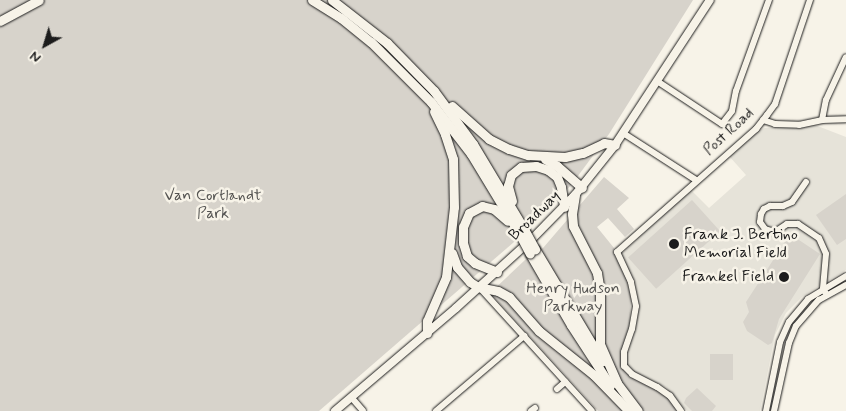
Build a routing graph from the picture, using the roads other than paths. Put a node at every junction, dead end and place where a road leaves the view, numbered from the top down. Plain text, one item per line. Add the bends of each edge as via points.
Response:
1 (39, 0) edge
2 (312, 0) edge
3 (332, 0) edge
4 (710, 0) edge
5 (769, 0) edge
6 (810, 0) edge
7 (0, 21) edge
8 (846, 57) edge
9 (657, 81) junction
10 (428, 84) junction
11 (418, 88) junction
12 (846, 119) edge
13 (763, 120) junction
14 (822, 120) junction
15 (623, 133) junction
16 (615, 145) junction
17 (531, 155) junction
18 (696, 180) junction
19 (806, 182) dead end
20 (582, 188) junction
21 (576, 195) junction
22 (564, 208) junction
23 (518, 220) junction
24 (522, 233) junction
25 (451, 245) junction
26 (533, 252) junction
27 (496, 272) junction
28 (846, 276) edge
29 (846, 285) edge
30 (479, 287) junction
31 (823, 289) junction
32 (827, 295) junction
33 (427, 333) junction
34 (524, 336) junction
35 (778, 353) junction
36 (786, 355) junction
37 (565, 382) junction
38 (617, 383) junction
39 (557, 389) dead end
40 (351, 396) junction
41 (335, 411) edge
42 (363, 411) edge
43 (436, 411) edge
44 (592, 411) edge
45 (629, 411) edge
46 (638, 411) edge
47 (681, 411) edge
48 (766, 411) edge
49 (774, 411) edge

1 - 7 highway
2 - 11 highway via 360,32
3 - 10 highway via 381,38
4 - 9 main road, Broadway
5 - 9 street via 736,91 732,111 722,124
6 - 13 street, Post Road via 774,104
8 - 14 street via 826,100
9 - 15 main road, Broadway
10 - 17 highway via 482,134 506,148
10 - 23 highway via 467,136
11 - 24 highway via 466,147
11 - 25 highway via 441,125 453,159
12 - 14 street
13 - 14 street via 799,125
13 - 18 street, Post Road
15 - 16 main road, Broadway
15 - 18 street
16 - 17 highway via 604,143 567,157
16 - 20 main road, Broadway
17 - 20 highway via 553,163
18 - 47 street, Post Road via 617,252 631,282 636,306 624,352 624,366 670,396
19 - 31 street via 792,202 764,209 760,222 765,229 774,232 787,224 798,224 819,238 826,254
20 - 21 main road, Broadway
21 - 22 main road, Broadway
21 - 38 highway via 572,226 597,273 600,344
22 - 23 highway via 556,175 542,167 523,166 511,175 508,183
22 - 27 main road, Broadway
23 - 24 highway
24 - 26 highway, bridge
24 - 27 highway via 492,208 476,208 467,216 462,233 465,252 473,262
25 - 30 highway via 457,267
25 - 33 highway via 446,276 427,321
26 - 38 highway
26 - 45 highway via 581,342
27 - 30 main road, Broadway
28 - 31 street
29 - 32 street
30 - 33 main road, Broadway
30 - 34 street
30 - 45 highway via 509,297 539,331 594,375
31 - 32 street
31 - 35 street via 795,313 784,330
32 - 36 street via 799,322
33 - 40 main road, Broadway
34 - 37 street
34 - 43 street
35 - 36 street
35 - 48 street
36 - 49 street
37 - 39 street
37 - 44 street
38 - 46 highway
40 - 41 main road, Broadway
40 - 42 street

